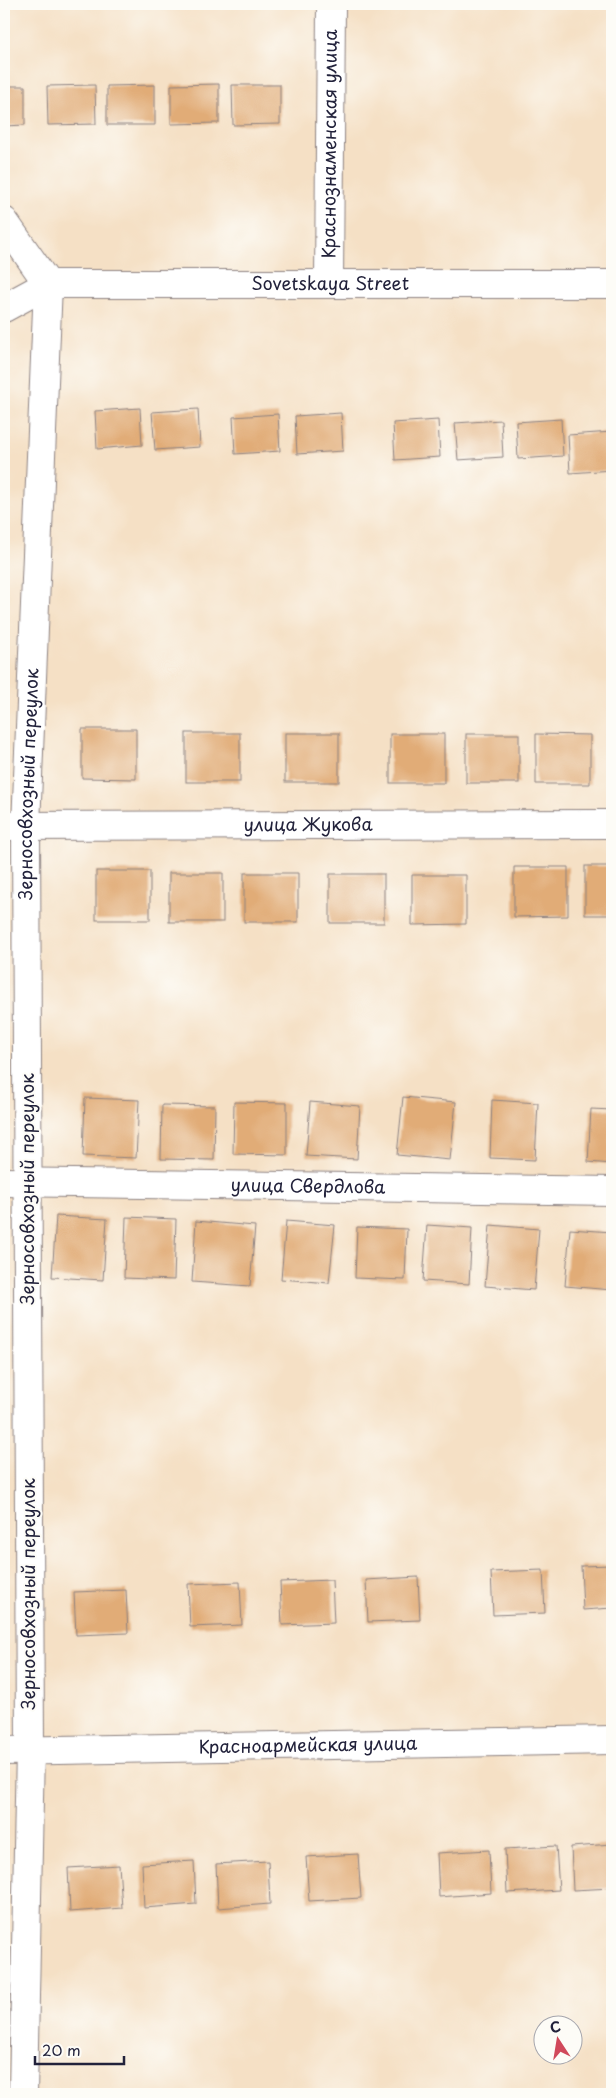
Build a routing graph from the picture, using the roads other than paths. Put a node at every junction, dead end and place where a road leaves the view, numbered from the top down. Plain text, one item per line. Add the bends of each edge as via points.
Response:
1 (330, 4) edge
2 (4, 221) edge
3 (48, 284) junction
4 (329, 284) junction
5 (612, 284) edge
6 (4, 308) edge
7 (612, 824) edge
8 (15, 826) edge
9 (16, 1182) edge
10 (612, 1191) edge
11 (612, 1740) edge
12 (17, 1751) edge
13 (23, 2094) edge

1 - 4 street, Краснознаменская улица
2 - 3 street
3 - 4 street, Sovetskaya Street
3 - 6 street, Sovetskaya Street
3 - 8 street, Зерносовхозный переулок
4 - 5 street, Sovetskaya Street
7 - 8 street, улица Жукова
8 - 9 street, Зерносовхозный переулок
9 - 10 street, улица Свердлова
9 - 12 street, Зерносовхозный переулок
11 - 12 street, Красноармейская улица
12 - 13 street, Зерносовхозный переулок

